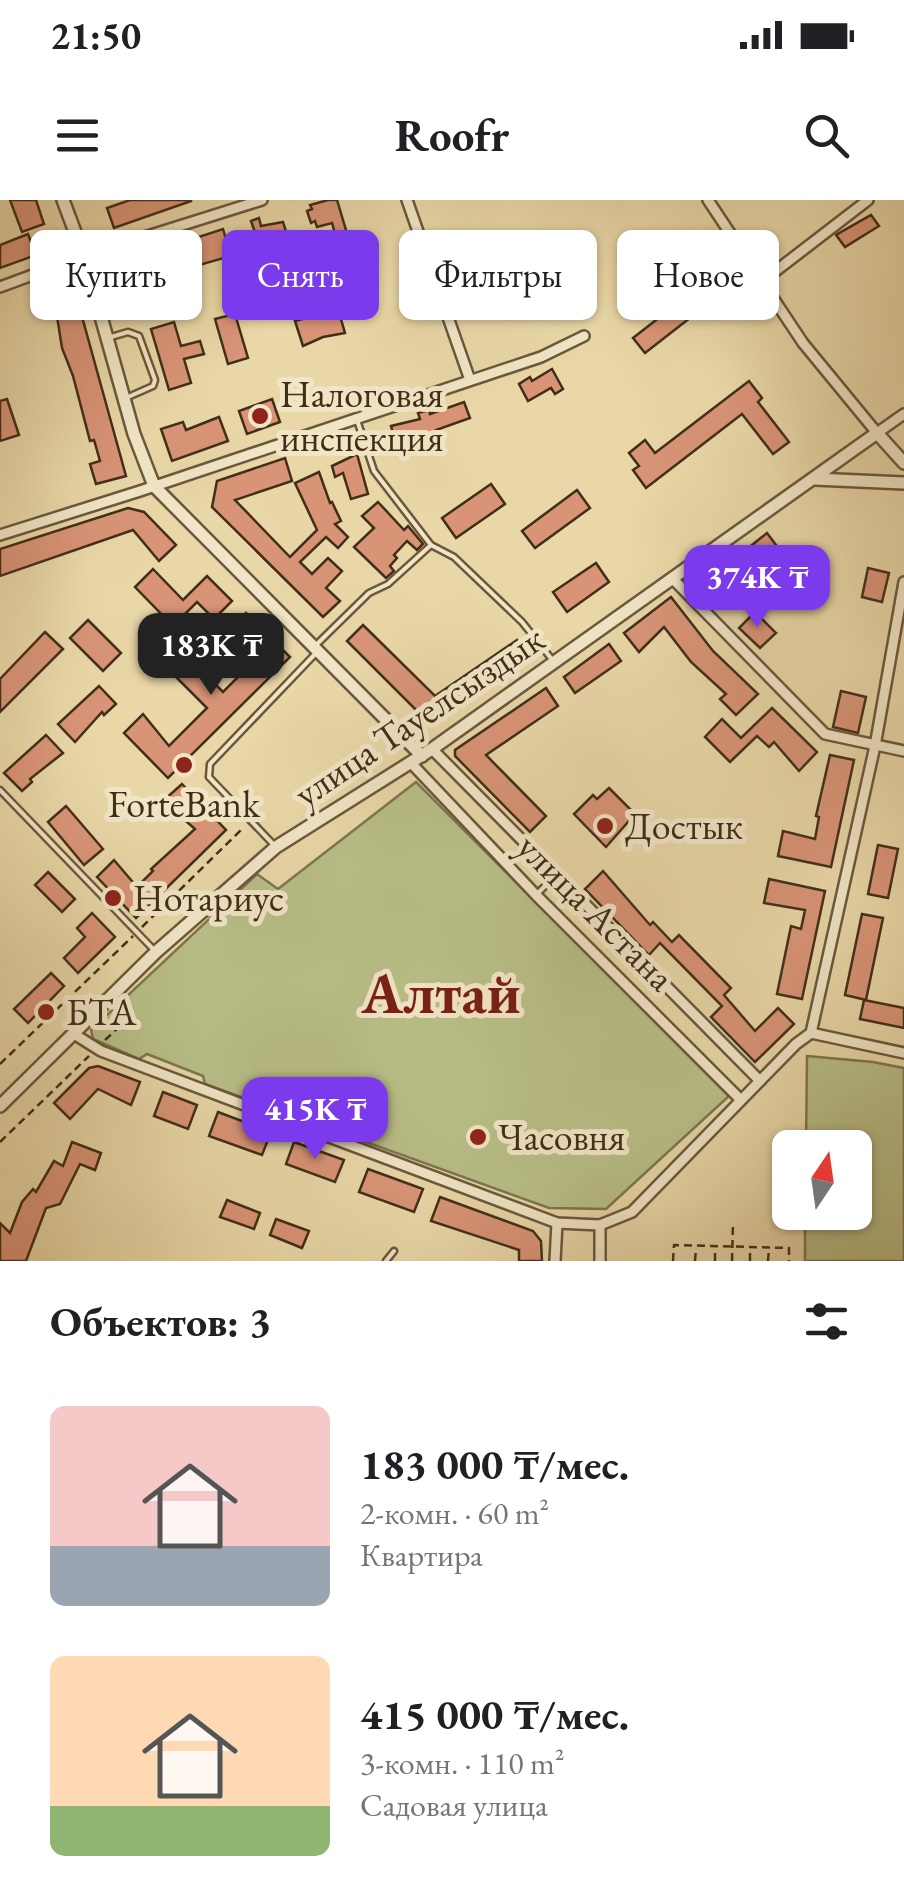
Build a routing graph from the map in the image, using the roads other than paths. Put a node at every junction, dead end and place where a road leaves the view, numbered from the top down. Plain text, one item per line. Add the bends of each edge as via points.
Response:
1 (63, 200) edge
2 (262, 200) edge
3 (407, 200) edge
4 (708, 200) edge
5 (868, 200) edge
6 (74, 230) edge
7 (167, 230) edge
8 (729, 230) edge
9 (779, 268) edge
10 (30, 276) edge
11 (0, 287) edge
12 (779, 304) edge
13 (102, 320) edge
14 (584, 336) dead end
15 (107, 339) junction
16 (470, 380) junction
17 (123, 399) junction
18 (904, 414) edge
19 (356, 418) junction
20 (877, 434) junction
21 (904, 463) edge
22 (815, 479) junction
23 (904, 483) edge
24 (154, 486) junction
25 (0, 534) edge
26 (431, 545) junction
27 (673, 579) junction
28 (904, 582) edge
29 (316, 649) junction
30 (555, 663) junction
31 (875, 746) junction
32 (904, 751) edge
33 (422, 756) junction
34 (0, 790) edge
35 (276, 847) junction
36 (556, 875) junction
37 (536, 895) junction
38 (156, 952) junction
39 (74, 1034) junction
40 (812, 1034) junction
41 (904, 1053) edge
42 (760, 1081) junction
43 (741, 1100) junction
44 (0, 1106) edge
45 (557, 1223) junction
46 (600, 1225) junction
47 (394, 1251) dead end
48 (386, 1261) edge
49 (556, 1261) edge
50 (600, 1261) edge

1 - 6 street, улица Астана
2 - 7 street
3 - 16 street
4 - 8 street
5 - 9 street
10 - 11 street
12 - 20 street
13 - 15 street, улица Астана
14 - 16 street
15 - 17 street, улица Астана
15 - 17 lane via 128,332 139,336 155,380
16 - 19 street
17 - 24 street, улица Астана
18 - 20 street, улица Тауелсыздык
19 - 24 street
19 - 26 lane via 374,470
20 - 21 street
20 - 22 street, улица Тауелсыздык
22 - 23 street
22 - 27 street, улица Тауелсыздык
24 - 25 street
24 - 29 street, улица Астана
26 - 29 lane via 388,584 369,592
26 - 30 lane via 454,557
27 - 30 street, улица Тауелсыздык
27 - 31 street via 825,734
28 - 31 street
29 - 33 street, улица Астана
29 - 35 lane via 208,771
30 - 33 street, улица Тауелсыздык
31 - 32 street
31 - 40 street
33 - 35 street, улица Тауелсыздык
33 - 36 street, улица Астана
33 - 37 street, улица Астана
34 - 38 lane
35 - 38 street, улица Тауелсыздык
36 - 37 lane
36 - 42 street, улица Астана
37 - 43 street, улица Астана
38 - 39 street, улица Тауелсыздык
39 - 44 street, улица Тауелсыздык
39 - 45 street via 96,1048
40 - 41 street
40 - 42 street
42 - 43 street
43 - 46 street via 632,1212
45 - 46 street
45 - 49 street
46 - 50 street
47 - 48 lane

